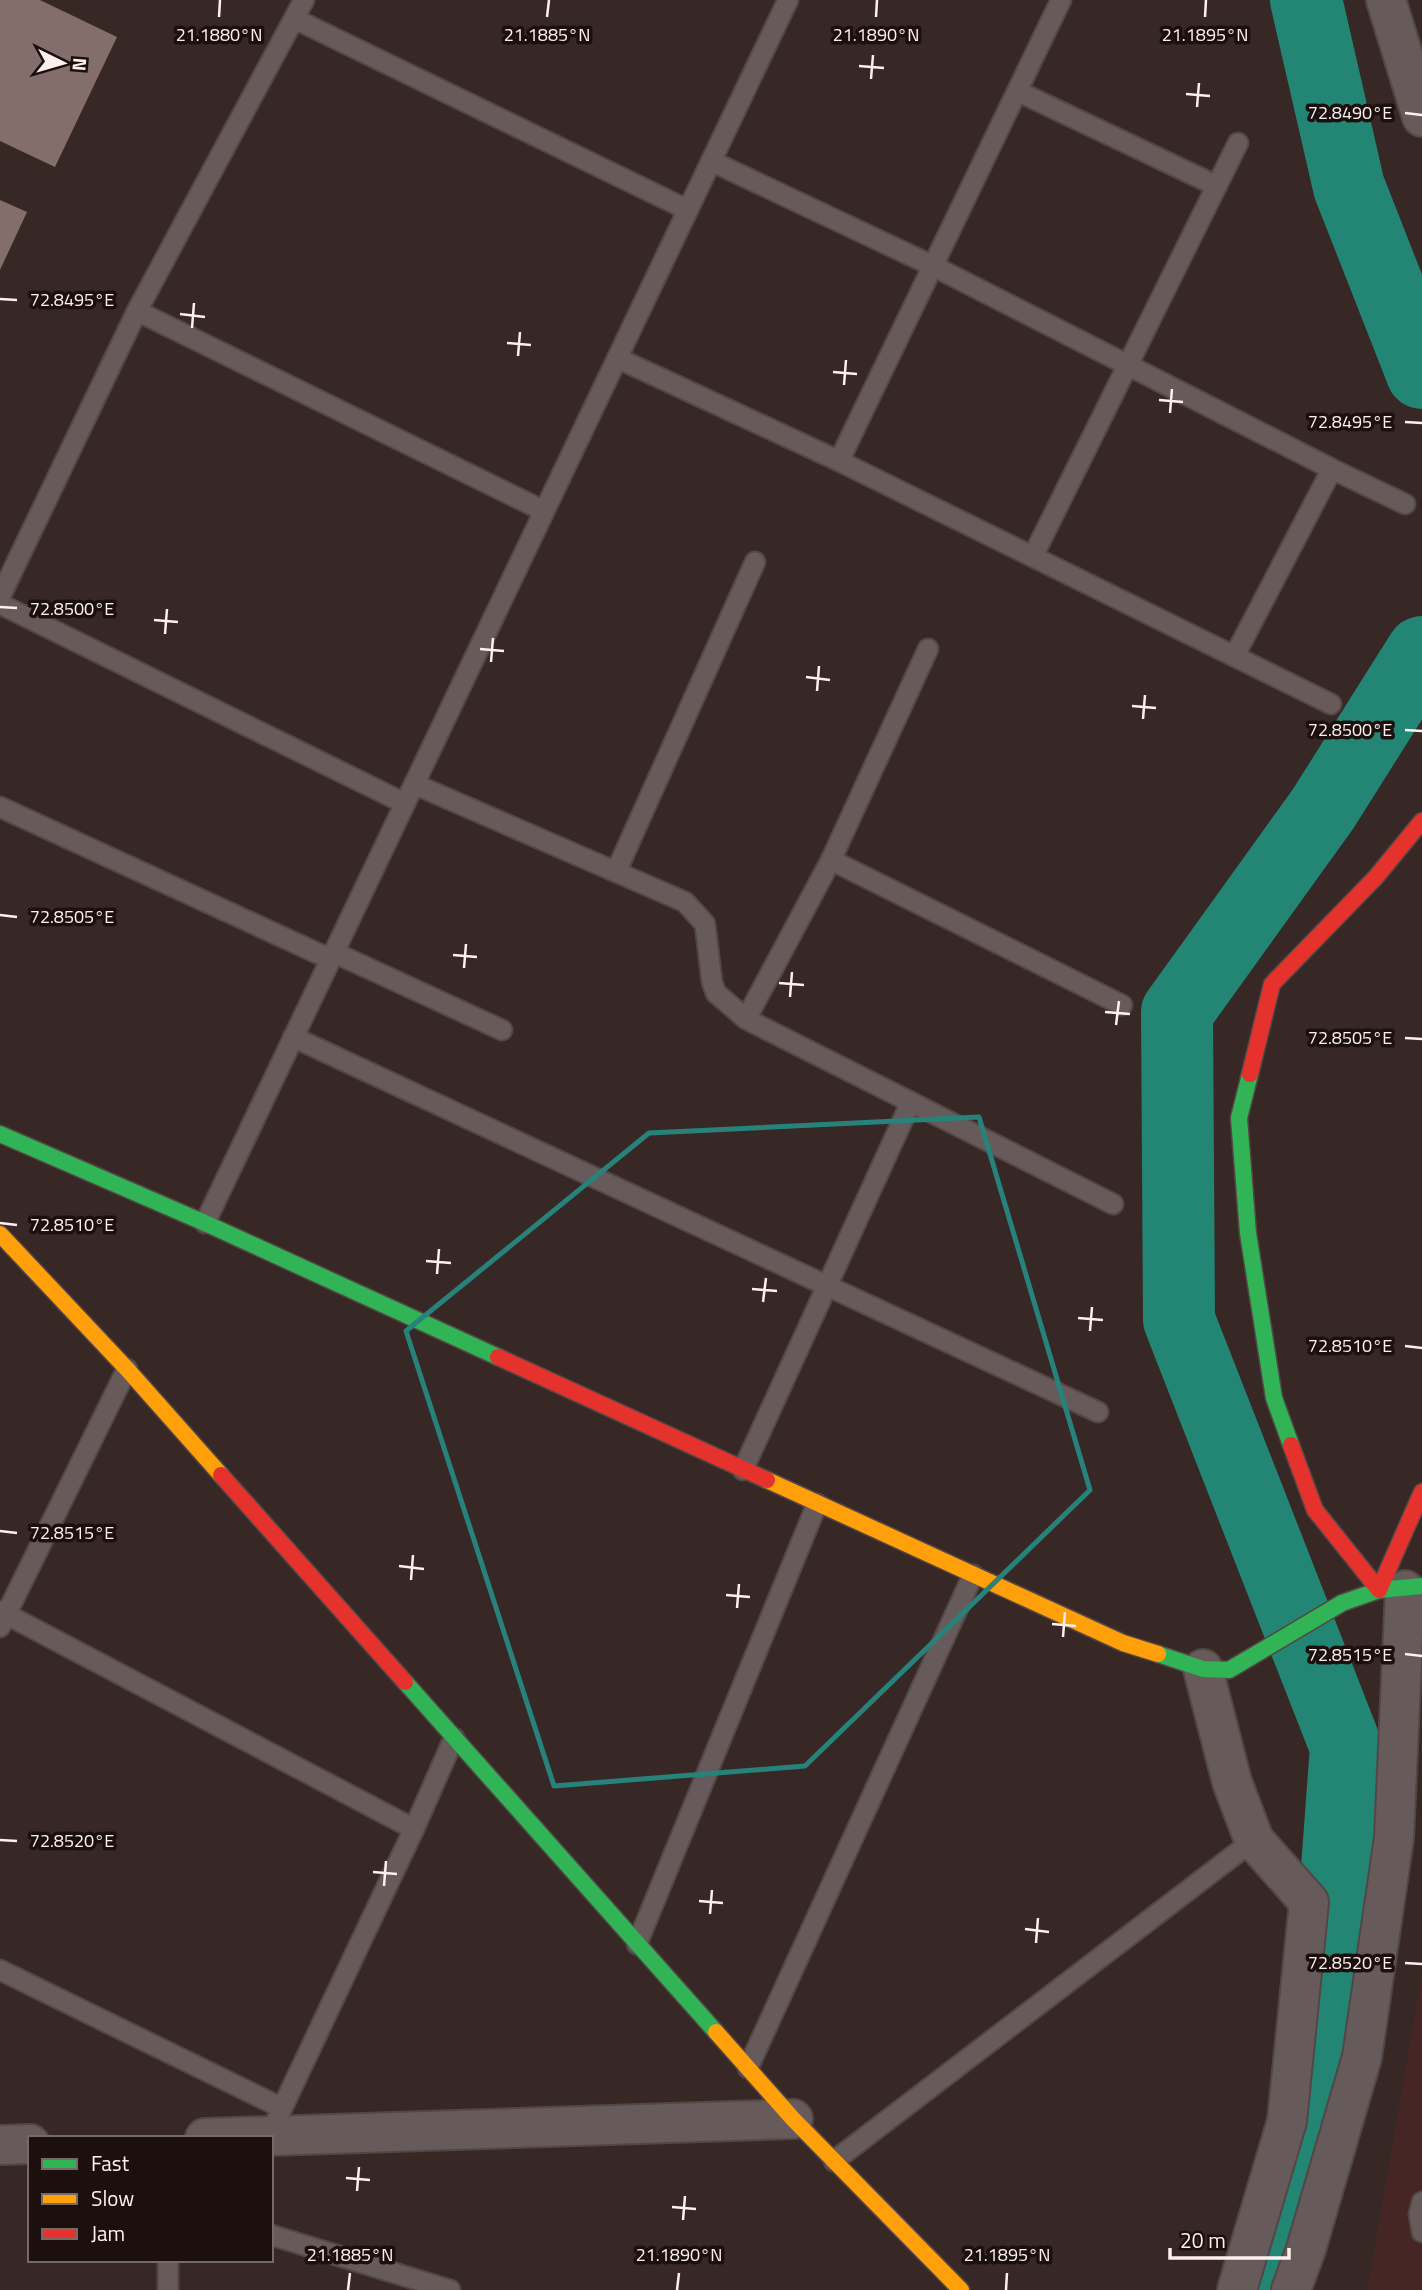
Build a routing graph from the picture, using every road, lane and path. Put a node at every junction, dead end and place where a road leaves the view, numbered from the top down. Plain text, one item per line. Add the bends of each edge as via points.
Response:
1 (304, 0) edge
2 (788, 0) edge
3 (1061, 0) edge
4 (1386, 0) edge
5 (295, 19) junction
6 (1017, 91) junction
7 (1422, 117) edge
8 (1238, 143) dead end
9 (711, 160) junction
10 (1217, 186) junction
11 (688, 210) junction
12 (933, 266) junction
13 (137, 311) junction
14 (617, 358) junction
15 (1128, 364) junction
16 (839, 461) junction
17 (1332, 470) junction
18 (1405, 503) dead end
19 (544, 511) junction
20 (1033, 556) junction
21 (755, 562) dead end
22 (0, 597) edge
23 (0, 604) edge
24 (929, 649) dead end
25 (1236, 655) junction
26 (1331, 704) dead end
27 (414, 784) junction
28 (404, 803) junction
29 (0, 807) edge
30 (1420, 827) edge
31 (831, 860) junction
32 (616, 872) junction
33 (332, 956) junction
34 (1122, 1005) dead end
35 (746, 1019) junction
36 (502, 1030) dead end
37 (293, 1038) junction
38 (911, 1102) junction
39 (0, 1134) edge
40 (1113, 1203) dead end
41 (205, 1223) junction
42 (0, 1234) edge
43 (827, 1286) junction
44 (127, 1369) junction
45 (1098, 1412) dead end
46 (743, 1470) junction
47 (1422, 1492) edge
48 (817, 1504) junction
49 (973, 1575) junction
50 (1403, 1588) edge
51 (2, 1618) edge
52 (1216, 1669) junction
53 (454, 1738) junction
54 (414, 1829) junction
55 (1254, 1840) junction
56 (637, 1944) junction
57 (0, 1970) edge
58 (748, 2068) junction
59 (793, 2119) junction
60 (275, 2122) junction
61 (214, 2136) edge
62 (28, 2144) edge
63 (0, 2145) edge
64 (0, 2151) edge
65 (28, 2159) edge
66 (834, 2161) junction
67 (1422, 2202) edge
68 (1422, 2232) edge
69 (273, 2236) edge
70 (168, 2262) edge
71 (168, 2290) edge
72 (450, 2290) edge
73 (961, 2290) edge
74 (1237, 2290) edge
75 (1291, 2290) edge

1 - 5 lane
2 - 9 lane
3 - 6 lane
4 - 7 street
5 - 11 lane
5 - 13 lane
6 - 10 lane
6 - 12 lane
8 - 10 lane
9 - 11 lane
9 - 12 lane
10 - 15 lane
11 - 14 lane
12 - 15 lane
12 - 16 lane
13 - 19 lane
13 - 22 lane
14 - 16 lane
14 - 19 lane
15 - 17 lane
15 - 20 lane
16 - 20 lane
17 - 18 lane
17 - 25 lane
19 - 27 lane
20 - 25 lane
21 - 32 lane
23 - 28 lane
24 - 31 lane
25 - 26 lane
27 - 28 lane
27 - 32 lane
28 - 33 lane
29 - 33 lane
30 - 50 street via 1272,984 1239,1118 1248,1233 1274,1398 1315,1510
31 - 34 lane
31 - 35 lane
32 - 35 lane via 685,902 705,924 716,993
33 - 36 lane
33 - 37 lane
35 - 38 lane
37 - 41 lane
37 - 43 lane
38 - 40 lane
38 - 43 lane
39 - 41 street
41 - 46 street
42 - 44 street
43 - 45 lane
43 - 46 lane
44 - 51 lane
44 - 53 street
46 - 48 street
47 - 50 street
48 - 49 street
48 - 56 lane
49 - 52 street via 1123,1643
49 - 58 lane
50 - 52 street via 1342,1603
50 - 75 street via 1394,1838 1362,2057
51 - 54 lane
52 - 55 street via 1232,1782
53 - 54 lane
53 - 56 street
54 - 60 lane
55 - 66 lane
55 - 74 street via 1309,1902 1287,2121
56 - 58 street
57 - 60 lane
58 - 59 street
59 - 60 street
59 - 66 street
60 - 61 street
62 - 63 street
64 - 65 lane
66 - 73 street
67 - 68 lane
69 - 72 lane
70 - 71 lane

